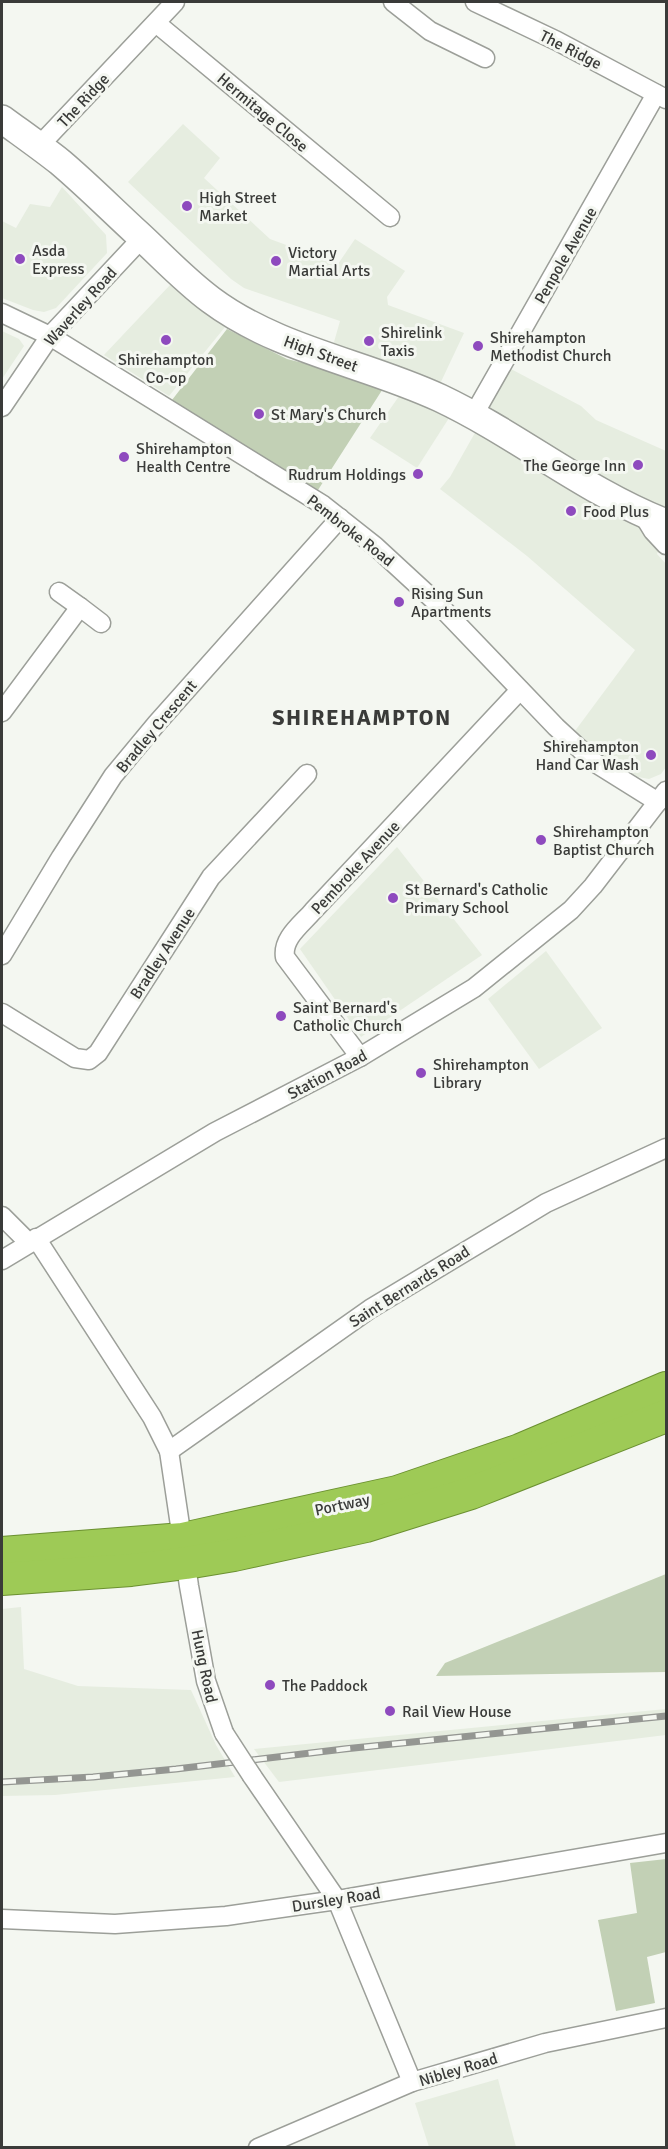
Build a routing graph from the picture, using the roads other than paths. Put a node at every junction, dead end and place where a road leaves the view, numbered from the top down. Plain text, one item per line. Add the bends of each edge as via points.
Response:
1 (175, 2) edge
2 (393, 2) edge
3 (475, 2) edge
4 (156, 23) junction
5 (485, 58) dead end
6 (661, 96) edge
7 (2, 118) edge
8 (39, 146) junction
9 (390, 217) dead end
10 (142, 238) junction
11 (2, 313) edge
12 (50, 336) junction
13 (2, 407) edge
14 (473, 416) junction
15 (340, 518) junction
16 (654, 518) edge
17 (666, 545) edge
18 (59, 592) dead end
19 (80, 607) junction
20 (101, 622) dead end
21 (520, 690) junction
22 (2, 712) edge
23 (307, 774) dead end
24 (662, 796) edge
25 (2, 956) edge
26 (2, 1013) edge
27 (360, 1057) junction
28 (666, 1148) edge
29 (2, 1216) edge
30 (33, 1241) junction
31 (2, 1260) edge
32 (666, 1388) edge
33 (666, 1416) edge
34 (169, 1451) junction
35 (184, 1551) junction
36 (2, 1553) edge
37 (2, 1580) edge
38 (666, 1843) edge
39 (337, 1900) junction
40 (2, 1918) edge
41 (666, 2019) edge
42 (412, 2082) junction
43 (258, 2148) edge

1 - 4 street, The Ridge
2 - 5 street via 430,31
3 - 6 street, The Ridge
4 - 8 street, The Ridge
4 - 9 street, Hermitage Close via 375,195
6 - 14 street, Penpole Avenue
7 - 8 main road, High Street
8 - 10 main road, High Street
10 - 12 street, Waverley Road
10 - 14 main road, High Street via 211,300 260,330 404,383
11 - 12 street, Pembroke Road
12 - 13 street, Waverley Road
12 - 15 street, Pembroke Road
14 - 16 main road, High Street
15 - 21 street, Pembroke Road via 439,604
15 - 25 street, Bradley Crescent via 113,776
16 - 17 street, High Street via 653,531
18 - 19 street
19 - 20 street
19 - 22 street
21 - 24 street, Pembroke Road via 594,762
21 - 27 street, Pembroke Avenue via 313,911 284,948 285,957
23 - 26 street, Bradley Avenue via 211,877 98,1053 89,1060 75,1059
24 - 27 street, Station Road via 571,910 474,988
27 - 30 street, Station Road via 215,1132
28 - 34 street, Saint Bernards Road via 546,1203 370,1309
29 - 30 street, Hung Road
30 - 31 street, Station Road
30 - 34 street, Hung Road via 152,1418
32 - 35 highway, Portway via 520,1450 397,1492
33 - 35 highway, Portway via 471,1493 366,1526 234,1555
34 - 35 street, Hung Road
35 - 36 highway, Portway
35 - 37 highway, Portway via 131,1570
35 - 39 street, Hung Road, bridge via 206,1681 224,1733
38 - 39 street, Dursley Road
39 - 40 street, Dursley Road via 226,1916 115,1924
39 - 42 street, Hung Road
41 - 42 street, Nibley Road via 545,2043
42 - 43 street, Nibley Road

